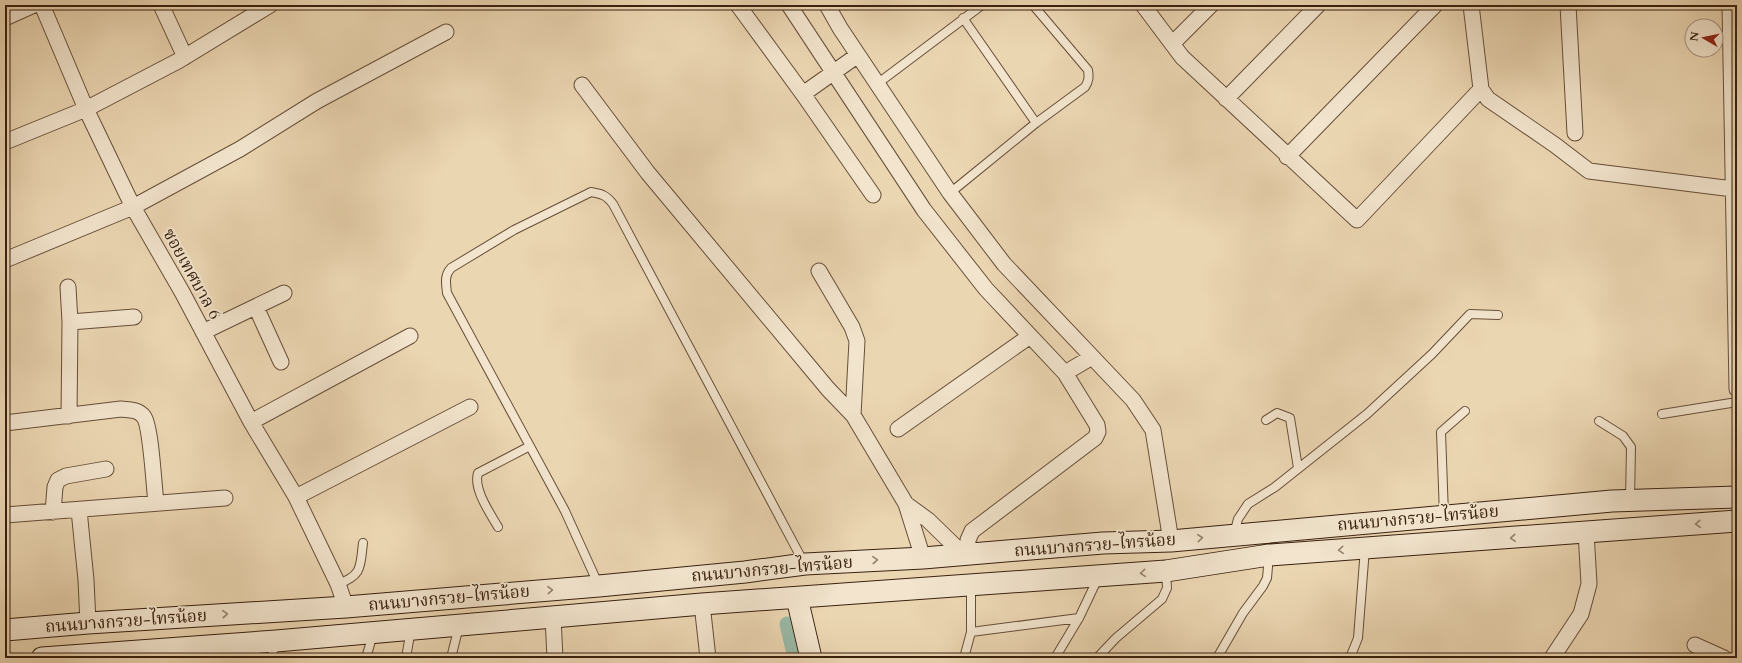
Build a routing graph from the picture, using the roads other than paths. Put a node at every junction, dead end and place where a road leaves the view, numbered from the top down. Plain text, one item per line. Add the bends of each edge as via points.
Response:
1 (34, 5) edge
2 (42, 5) edge
3 (161, 5) edge
4 (270, 5) edge
5 (738, 5) edge
6 (789, 5) edge
7 (827, 5) edge
8 (982, 5) edge
9 (1033, 5) edge
10 (1143, 5) edge
11 (1210, 5) edge
12 (1318, 5) edge
13 (1435, 5) edge
14 (1471, 5) edge
15 (1568, 5) edge
16 (1730, 5) edge
17 (5, 18) edge
18 (963, 18) junction
19 (446, 32) dead end
20 (1172, 44) junction
21 (858, 55) junction
22 (185, 57) junction
23 (834, 71) junction
24 (877, 84) junction
25 (582, 85) dead end
26 (1481, 89) junction
27 (803, 94) junction
28 (1226, 99) junction
29 (86, 109) junction
30 (1036, 123) junction
31 (1575, 132) dead end
32 (5, 142) edge
33 (1287, 157) junction
34 (1733, 189) junction
35 (950, 193) junction
36 (873, 195) dead end
37 (133, 207) junction
38 (5, 260) edge
39 (819, 271) dead end
40 (68, 287) dead end
41 (284, 294) dead end
42 (256, 307) junction
43 (1498, 315) dead end
44 (134, 317) dead end
45 (70, 322) junction
46 (203, 332) junction
47 (410, 336) dead end
48 (1030, 336) junction
49 (1092, 357) junction
50 (281, 362) dead end
51 (1065, 373) junction
52 (1737, 389) edge
53 (1737, 402) edge
54 (470, 407) dead end
55 (1465, 411) dead end
56 (1662, 414) dead end
57 (853, 415) junction
58 (69, 416) junction
59 (1266, 420) dead end
60 (1599, 421) dead end
61 (251, 422) junction
62 (5, 423) edge
63 (898, 429) dead end
64 (530, 446) junction
65 (1298, 468) junction
66 (106, 469) dead end
67 (296, 497) junction
68 (1737, 497) edge
69 (225, 498) dead end
70 (1630, 501) junction
71 (156, 503) junction
72 (906, 504) junction
73 (1539, 508) junction
74 (79, 510) junction
75 (53, 512) junction
76 (5, 515) edge
77 (1444, 516) junction
78 (1737, 521) edge
79 (498, 527) dead end
80 (1586, 532) junction
81 (1234, 535) junction
82 (1541, 535) junction
83 (1170, 541) junction
84 (363, 543) dead end
85 (1366, 548) junction
86 (966, 553) junction
87 (1269, 555) junction
88 (922, 558) junction
89 (805, 564) junction
90 (1166, 571) junction
91 (1099, 576) junction
92 (338, 584) junction
93 (971, 584) junction
94 (599, 586) junction
95 (499, 594) junction
96 (797, 598) junction
97 (702, 604) junction
98 (346, 607) junction
99 (553, 617) junction
100 (1079, 618) junction
101 (502, 622) junction
102 (88, 623) junction
103 (459, 625) junction
104 (411, 629) junction
105 (5, 630) edge
106 (971, 632) junction
107 (373, 633) junction
108 (1695, 645) dead end
109 (274, 649) edge
110 (203, 652) edge
111 (42, 658) edge
112 (366, 658) edge
113 (406, 658) edge
114 (451, 658) edge
115 (555, 658) edge
116 (708, 658) edge
117 (811, 658) edge
118 (964, 658) edge
119 (1055, 658) edge
120 (1096, 658) edge
121 (1217, 658) edge
122 (1350, 658) edge
123 (1552, 658) edge
124 (1724, 658) edge

1 - 17 street
2 - 29 street, ซอยเทศบาล 6
3 - 22 street
4 - 22 street
5 - 27 street
6 - 23 street
7 - 21 street
8 - 18 lane
9 - 30 lane via 1088,70 1089,78 1085,87
10 - 20 street
11 - 20 street
12 - 28 street
13 - 33 street
14 - 26 street
15 - 31 street
16 - 34 street
18 - 24 lane
18 - 30 lane
19 - 37 street via 317,101 240,149
20 - 28 street
21 - 23 street
21 - 24 street
22 - 29 street
23 - 27 street
23 - 48 street via 924,210 986,289
24 - 35 street
25 - 57 street via 648,173 828,389
26 - 33 street via 1357,220
26 - 34 street via 1488,99 1589,171
27 - 36 street
28 - 33 street
29 - 32 street
29 - 37 street, ซอยเทศบาล 6
30 - 35 lane
34 - 52 street
35 - 49 street via 1004,264
37 - 38 street
37 - 46 street, ซอยเทศบาล 6
39 - 57 street via 852,327 857,341
40 - 45 street
41 - 42 street
42 - 46 street
42 - 50 street
43 - 65 lane via 1470,314 1432,354 1367,414
44 - 45 street
45 - 58 street
46 - 61 street, ซอยเทศบาล 6
47 - 61 street
48 - 51 street
48 - 63 street
49 - 51 street
49 - 83 street via 1133,400 1153,430
51 - 86 street via 1097,425 1098,432 1095,438 972,531
53 - 56 lane
54 - 67 street
55 - 77 lane via 1441,432
57 - 72 street
58 - 62 street
58 - 71 street via 121,409 136,411 144,417
59 - 65 lane via 1277,414 1290,418
60 - 70 lane via 1623,436 1631,447
61 - 67 street, ซอยเทศบาล 6
64 - 79 lane via 478,473 478,488
64 - 89 lane via 447,293 446,273 463,260 546,213 591,192 602,194 613,204
64 - 94 lane via 565,511
65 - 81 lane via 1248,504 1238,519
66 - 75 street via 66,476 58,480
67 - 92 street, ซอยเทศบาล 6
68 - 70 main road, ถนนบางกรวย-ไทรน้อย
69 - 71 street
70 - 73 main road, ถนนบางกรวย-ไทรน้อย
71 - 74 street
72 - 86 street
72 - 88 street
73 - 77 main road, ถนนบางกรวย-ไทรน้อย
73 - 82 main road
74 - 75 street
74 - 102 street
75 - 76 street
77 - 81 main road, ถนนบางกรวย-ไทรน้อย
78 -> 80 main road, ถนนบางกรวย-ไทรน้อย
80 - 82 main road, ถนนบางกรวย-ไทรน้อย
80 - 123 street via 1589,584 1581,614
83 -> 81 main road, ถนนบางกรวย-ไทรน้อย
82 -> 85 main road, ถนนบางกรวย-ไทรน้อย
83 - 86 main road, ถนนบางกรวย-ไทรน้อย
84 - 92 lane via 360,566 356,574
85 -> 87 main road, ถนนบางกรวย-ไทรน้อย
85 - 122 lane via 1358,638
86 - 88 main road, ถนนบางกรวย-ไทรน้อย
87 - 90 main road, ถนนบางกรวย-ไทรน้อย
87 - 121 lane via 1267,578 1263,586 1243,613
89 -> 88 main road, ถนนบางกรวย-ไทรน้อย
89 - 94 main road, ถนนบางกรวย-ไทรน้อย
90 -> 91 main road, ถนนบางกรวย-ไทรน้อย
90 - 120 lane via 1167,588 1162,599
91 - 93 main road, ถนนบางกรวย-ไทรน้อย
91 - 100 lane
92 - 98 street, ซอยเทศบาล 6
93 - 96 main road, ถนนบางกรวย-ไทรน้อย
93 - 106 lane
95 -> 94 main road, ถนนบางกรวย-ไทรน้อย
95 - 98 main road, ถนนบางกรวย-ไทรน้อย
95 - 101 main road
96 - 97 main road, ถนนบางกรวย-ไทรน้อย
96 - 117 main road
97 - 99 main road, ถนนบางกรวย-ไทรน้อย
97 - 116 street
102 -> 98 main road, ถนนบางกรวย-ไทรน้อย
99 - 101 main road, ถนนบางกรวย-ไทรน้อย
99 - 115 street
100 - 106 lane
100 - 119 lane
101 - 103 main road, ถนนบางกรวย-ไทรน้อย
102 - 105 main road, ถนนบางกรวย-ไทรน้อย
103 - 104 main road, ถนนบางกรวย-ไทรน้อย
103 - 114 lane
104 - 107 main road, ถนนบางกรวย-ไทรน้อย
104 - 113 lane
106 - 118 lane
107 - 109 main road, ถนนบางกรวย-ไทรน้อย
107 - 112 lane
108 - 124 street
109 - 110 main road, ถนนบางกรวย-ไทรน้อย
110 - 111 main road, ถนนบางกรวย-ไทรน้อย

